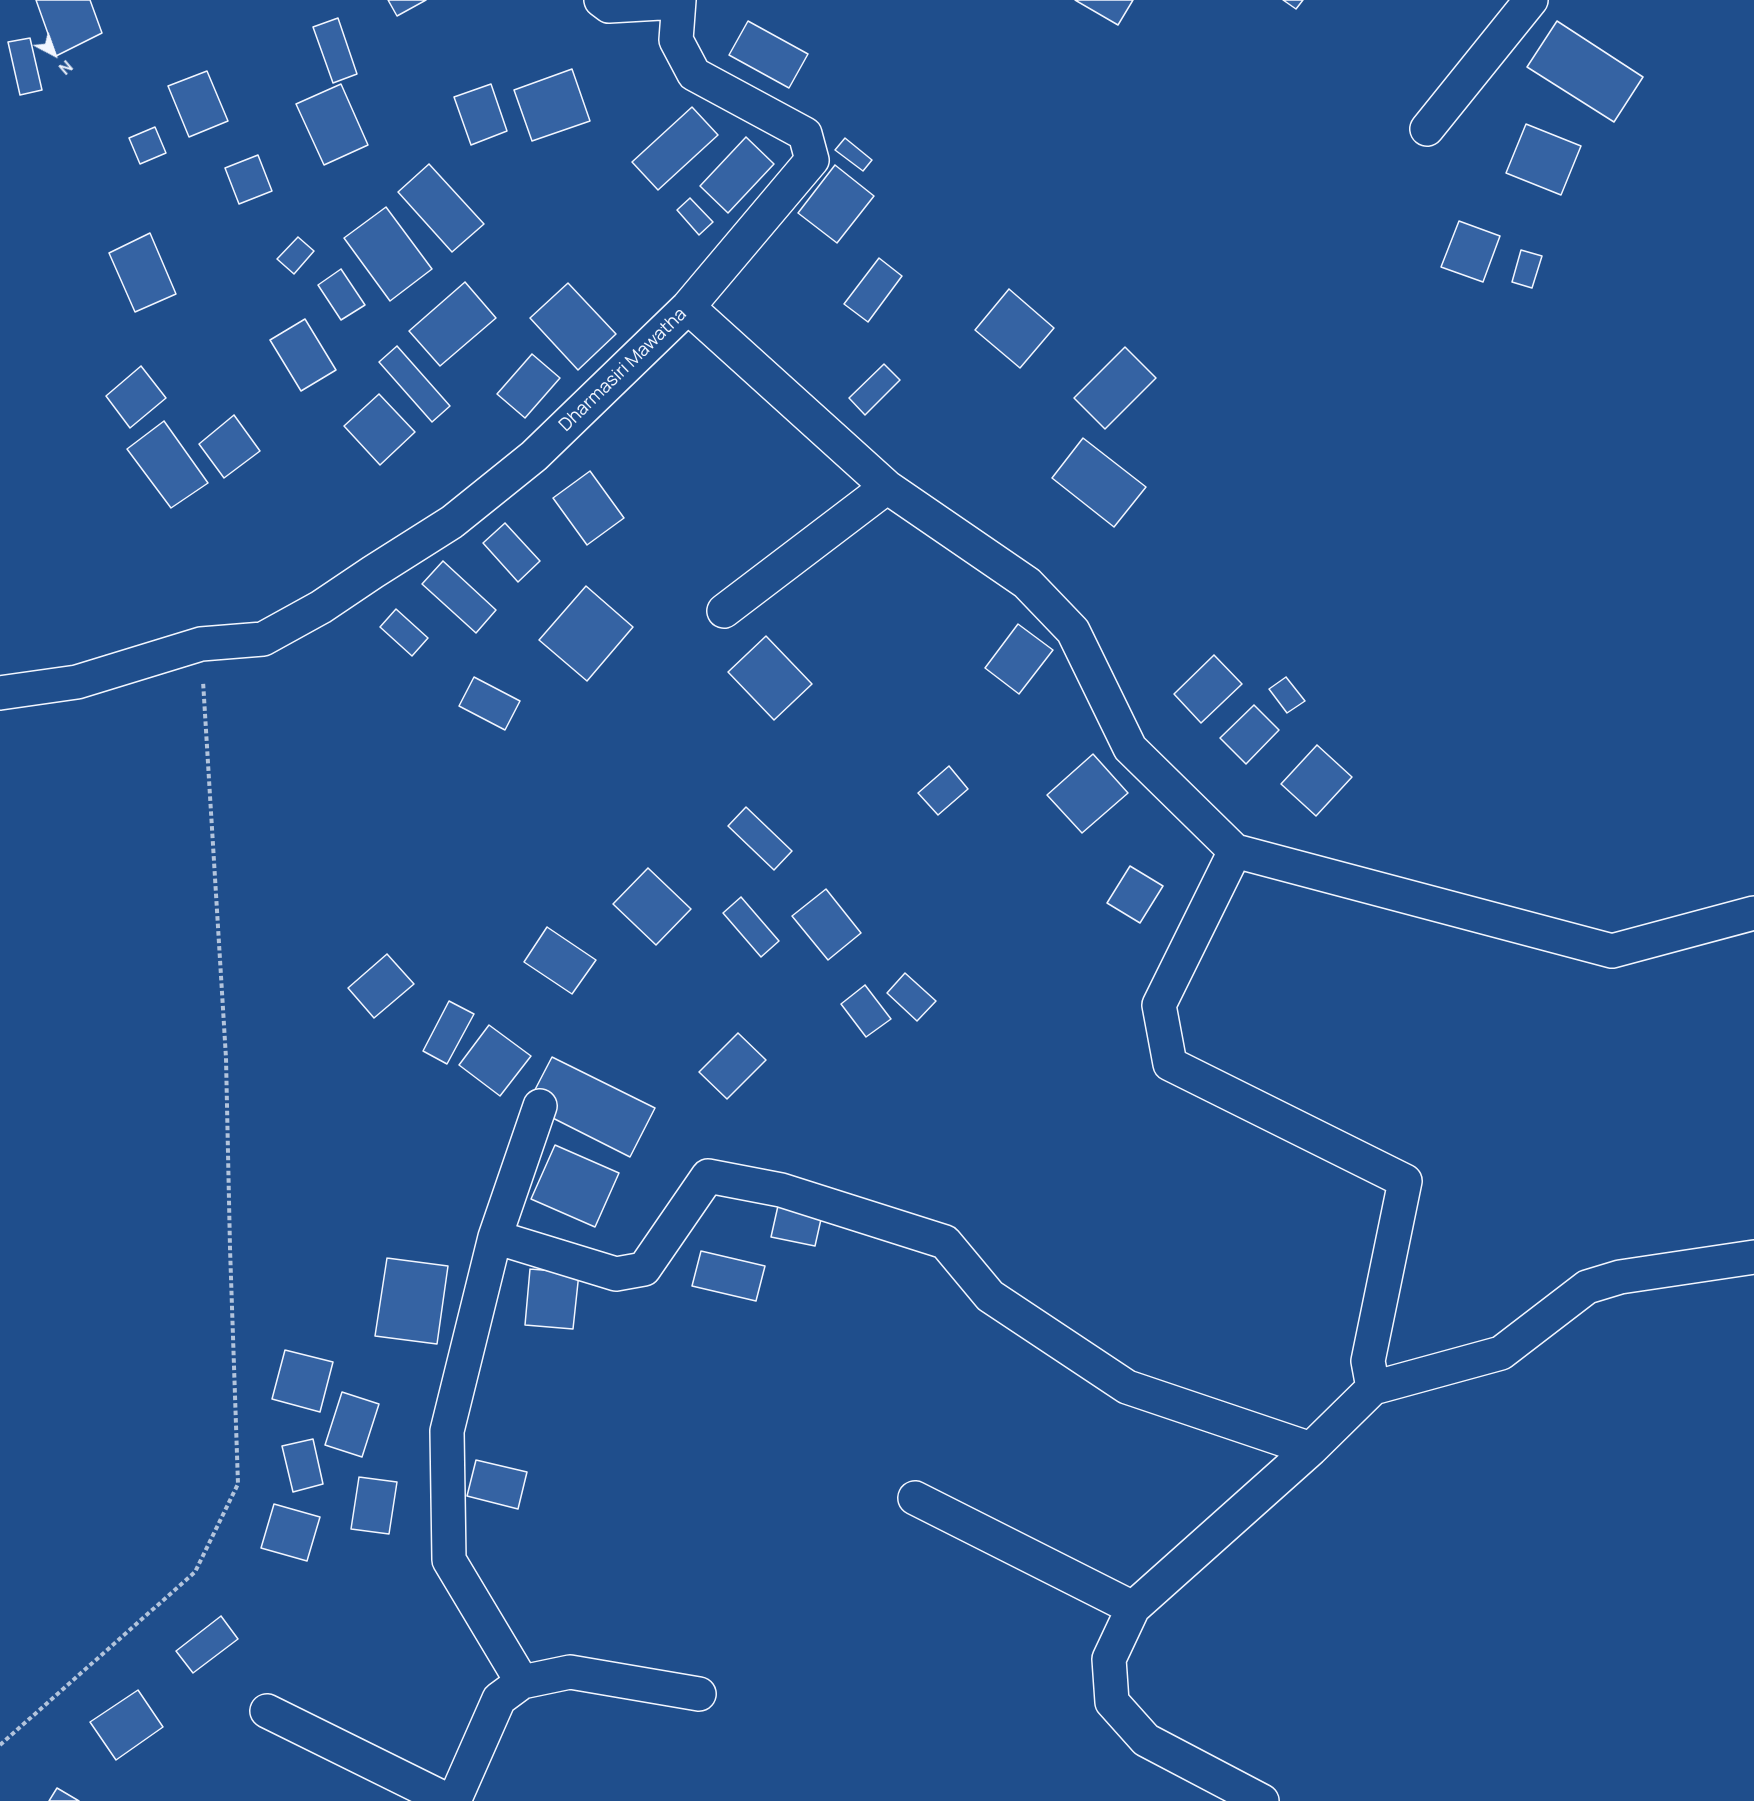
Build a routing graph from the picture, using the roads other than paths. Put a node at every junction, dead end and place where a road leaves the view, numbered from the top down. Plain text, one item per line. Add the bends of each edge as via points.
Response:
1 (601, 0) edge
2 (1531, 0) edge
3 (678, 1) edge
4 (1427, 129) dead end
5 (688, 307) junction
6 (887, 487) junction
7 (724, 611) dead end
8 (0, 693) edge
9 (1235, 851) junction
10 (1754, 913) edge
11 (540, 1106) dead end
12 (495, 1237) junction
13 (1754, 1257) edge
14 (1373, 1388) junction
15 (1311, 1449) junction
16 (915, 1498) dead end
17 (1133, 1608) junction
18 (522, 1682) junction
19 (699, 1694) dead end
20 (267, 1712) dead end
21 (449, 1801) edge
22 (454, 1801) edge
23 (1262, 1801) edge

1 - 3 street via 609,6
2 - 4 street
3 - 5 street, Dharmasiri Mawatha via 676,40 694,74 805,134 812,160
5 - 6 street
5 - 8 street, Dharmasiri Mawatha via 534,456 452,522 321,607 263,639 201,644 77,682
6 - 7 street
6 - 9 street via 1027,583 1072,632 1130,748
9 - 10 street via 1612,951
9 - 14 street via 1159,1005 1170,1064 1405,1181 1368,1362
11 - 12 street
12 - 15 street via 616,1274 644,1269 708,1176 781,1190 945,1242 990,1296 1127,1387
12 - 18 street via 447,1431 449,1560
13 - 14 street via 1620,1276 1587,1287 1501,1353
14 - 15 street
15 - 17 street
16 - 17 street
17 - 23 street via 1109,1659 1112,1702 1146,1740
18 - 19 street via 570,1672
18 - 22 street via 498,1699
20 - 21 street

